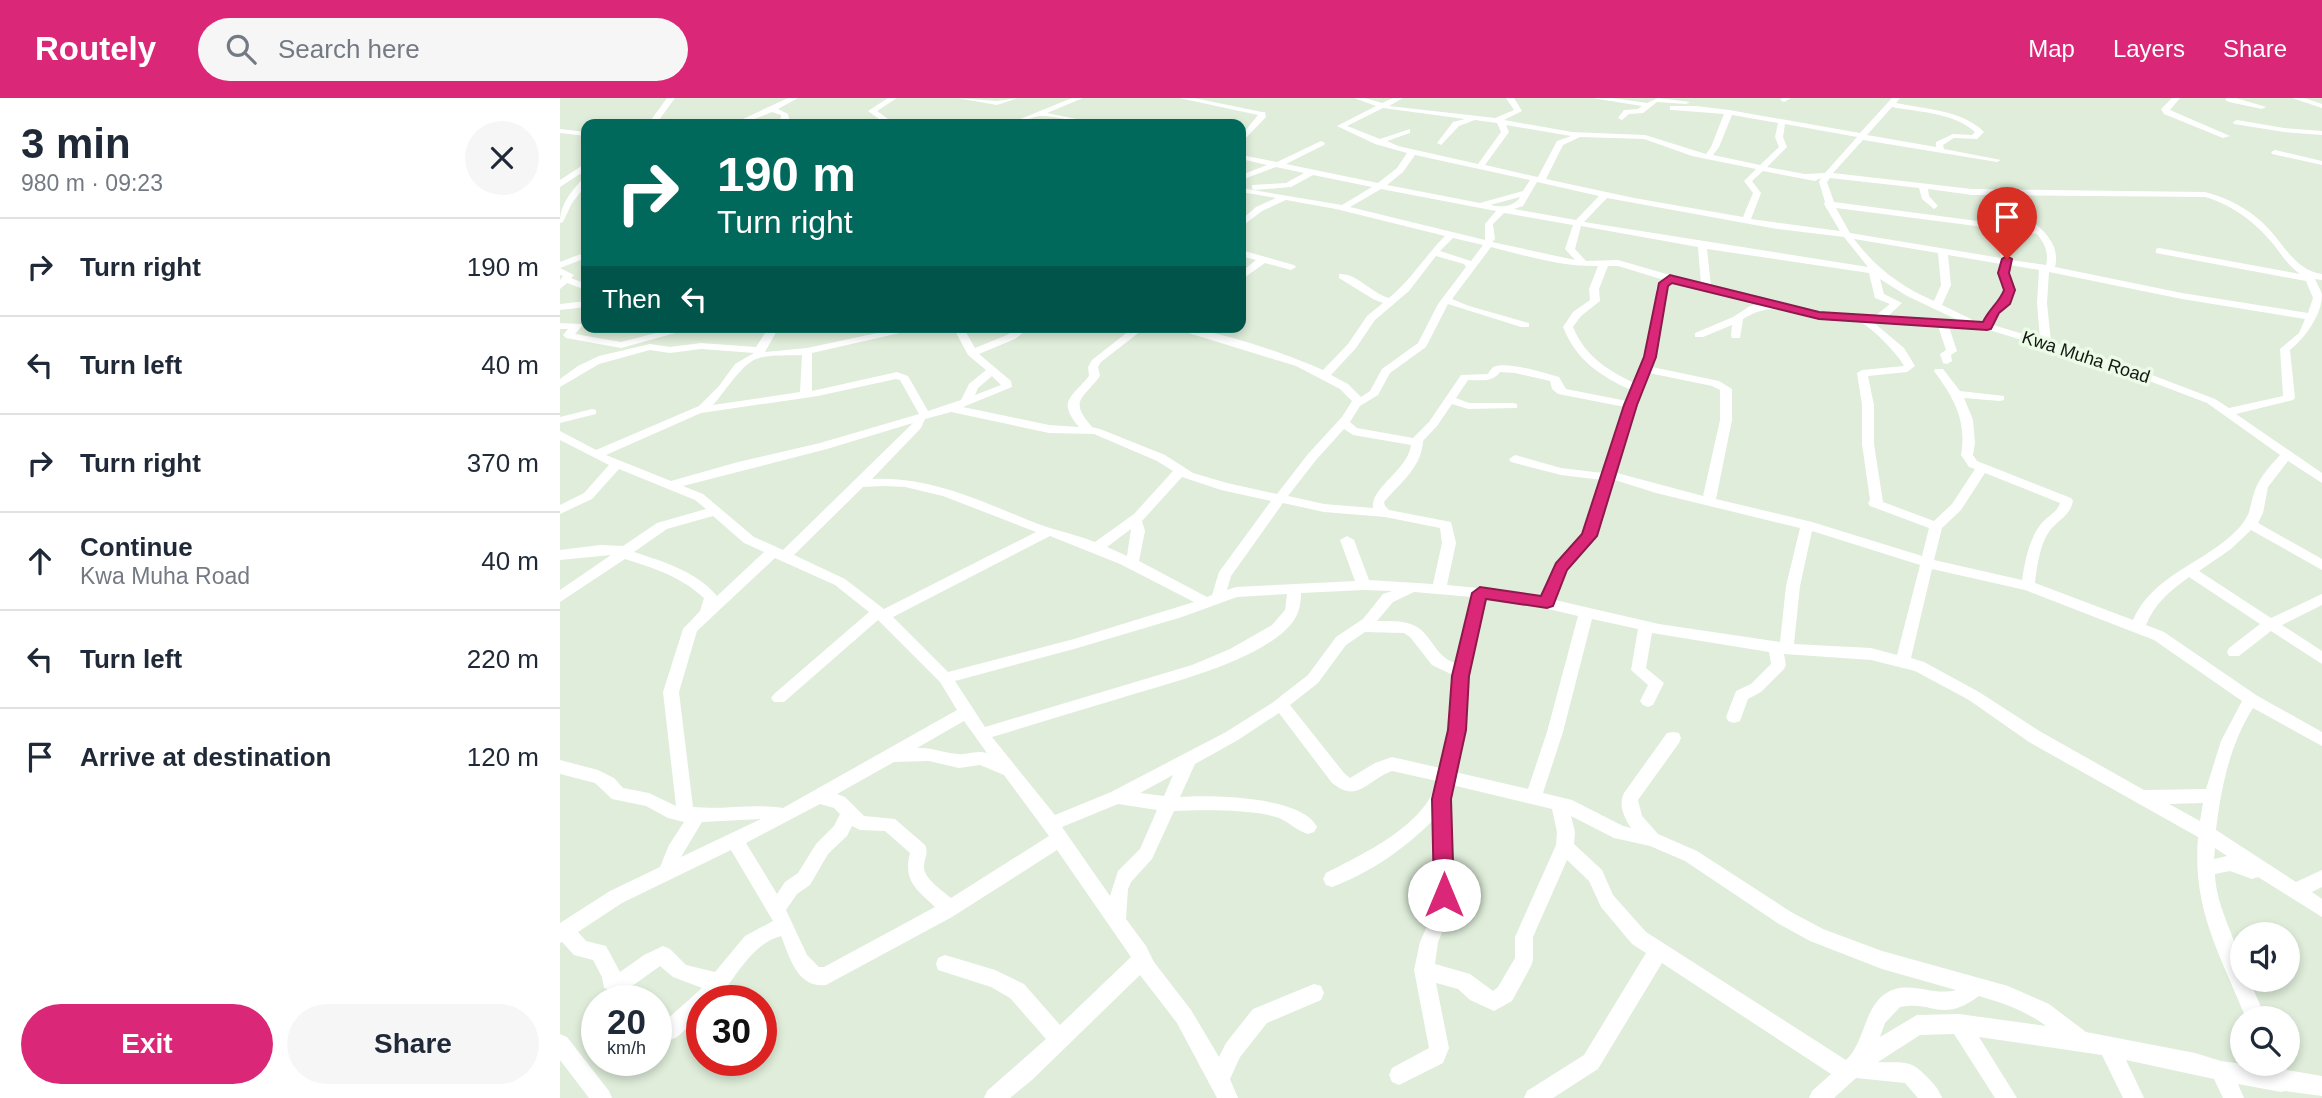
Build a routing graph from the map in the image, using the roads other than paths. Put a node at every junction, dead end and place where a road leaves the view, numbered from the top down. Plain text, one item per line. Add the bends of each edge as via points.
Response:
1 (794, 98) edge
2 (893, 98) edge
3 (961, 98) edge
4 (1014, 98) edge
5 (1044, 98) edge
6 (1079, 98) edge
7 (1183, 98) edge
8 (1358, 98) edge
9 (1399, 98) edge
10 (1510, 98) edge
11 (1596, 98) edge
12 (2176, 98) edge
13 (2232, 98) edge
14 (2296, 98) edge
15 (673, 99) edge
16 (1893, 101) edge
17 (1065, 103) junction
18 (1695, 103) edge
19 (1649, 104) junction
20 (2322, 106) edge
21 (1383, 107) junction
22 (2262, 107) dead end
23 (772, 108) junction
24 (1673, 108) dead end
25 (1729, 112) junction
26 (1038, 114) junction
27 (1622, 118) dead end
28 (656, 119) edge
29 (747, 119) edge
30 (785, 119) edge
31 (884, 119) edge
32 (1025, 119) edge
33 (1068, 119) edge
34 (1480, 119) junction
35 (1782, 120) junction
36 (1498, 122) junction
37 (2237, 122) dead end
38 (560, 131) edge
39 (1407, 131) dead end
40 (576, 133) junction
41 (2322, 133) edge
42 (581, 134) edge
43 (1246, 135) edge
44 (1584, 135) junction
45 (1862, 136) junction
46 (2226, 136) dead end
47 (560, 140) edge
48 (1378, 142) junction
49 (1321, 143) dead end
50 (1441, 143) dead end
51 (1396, 148) junction
52 (1941, 151) junction
53 (1412, 152) junction
54 (2275, 152) dead end
55 (1385, 153) dead end
56 (1708, 156) junction
57 (1246, 158) edge
58 (1997, 160) dead end
59 (2322, 163) edge
60 (1277, 164) junction
61 (1481, 166) junction
62 (1760, 167) junction
63 (1313, 171) junction
64 (1246, 176) edge
65 (581, 177) edge
66 (1825, 178) junction
67 (1538, 179) junction
68 (581, 182) edge
69 (560, 184) edge
70 (1377, 186) junction
71 (1923, 187) junction
72 (1246, 189) edge
73 (1246, 191) edge
74 (1526, 193) junction
75 (1606, 194) junction
76 (575, 195) junction
77 (581, 195) edge
78 (560, 196) edge
79 (1271, 199) junction
80 (1828, 204) junction
81 (1473, 205) junction
82 (1934, 205) dead end
83 (1344, 207) junction
84 (1503, 210) junction
85 (560, 220) edge
86 (1246, 220) edge
87 (1746, 220) junction
88 (2029, 223) dead end
89 (1579, 224) junction
90 (2041, 232) junction
91 (1452, 234) junction
92 (1848, 235) junction
93 (2003, 237) dead end
94 (1488, 243) junction
95 (1702, 245) junction
96 (1434, 251) junction
97 (2159, 251) dead end
98 (1943, 253) junction
99 (1246, 255) edge
100 (581, 257) edge
101 (1262, 260) junction
102 (2006, 262) junction
103 (1604, 263) junction
104 (1584, 264) junction
105 (560, 265) edge
106 (1292, 267) dead end
107 (1471, 267) junction
108 (2047, 269) junction
109 (1876, 272) junction
110 (1246, 273) edge
111 (1342, 276) dead end
112 (2310, 277) junction
113 (2322, 277) edge
114 (562, 279) edge
115 (1670, 279) junction
116 (581, 285) edge
117 (1703, 287) junction
118 (1447, 300) junction
119 (1389, 302) junction
120 (581, 305) edge
121 (1782, 306) junction
122 (1937, 306) junction
123 (560, 307) edge
124 (1738, 319) junction
125 (2310, 319) junction
126 (1871, 320) junction
127 (1942, 323) junction
128 (1971, 323) junction
129 (2322, 325) edge
130 (560, 326) edge
131 (1525, 326) dead end
132 (1987, 326) junction
133 (670, 333) edge
134 (771, 333) edge
135 (884, 333) edge
136 (961, 333) edge
137 (1015, 333) edge
138 (1133, 333) edge
139 (1195, 333) edge
140 (1699, 335) dead end
141 (1736, 336) dead end
142 (637, 342) junction
143 (2046, 342) junction
144 (807, 351) junction
145 (760, 352) junction
146 (972, 353) junction
147 (598, 362) junction
148 (1646, 369) junction
149 (992, 371) junction
150 (1324, 376) junction
151 (560, 384) edge
152 (1637, 388) junction
153 (806, 394) junction
154 (1956, 394) junction
155 (2000, 398) dead end
156 (1451, 400) junction
157 (966, 402) junction
158 (1359, 403) junction
159 (1513, 406) dead end
160 (951, 408) junction
161 (698, 411) junction
162 (1629, 411) junction
163 (592, 412) dead end
164 (2228, 412) junction
165 (920, 416) junction
166 (560, 420) edge
167 (1344, 423) junction
168 (1089, 431) junction
169 (560, 435) edge
170 (1416, 442) junction
171 (2288, 453) junction
172 (596, 455) junction
173 (1515, 459) dead end
174 (617, 463) junction
175 (1981, 469) junction
176 (1180, 471) junction
177 (1609, 475) junction
178 (2322, 480) edge
179 (860, 483) junction
180 (672, 485) junction
181 (1278, 499) junction
182 (1709, 500) junction
183 (560, 510) edge
184 (715, 511) junction
185 (1385, 513) junction
186 (1135, 520) junction
187 (2250, 524) junction
188 (1807, 525) junction
189 (1936, 526) junction
190 (1048, 531) junction
191 (1346, 540) dead end
192 (1096, 548) junction
193 (623, 552) junction
194 (560, 555) edge
195 (778, 555) junction
196 (1928, 563) junction
197 (1132, 565) junction
198 (2322, 565) edge
199 (2191, 572) junction
200 (1364, 585) junction
201 (2028, 586) junction
202 (1411, 587) junction
203 (1295, 589) junction
204 (1439, 589) junction
205 (1480, 593) junction
206 (560, 597) edge
207 (1212, 599) junction
208 (2322, 599) edge
209 (1547, 602) junction
210 (707, 610) junction
211 (1586, 613) junction
212 (880, 614) junction
213 (2270, 623) junction
214 (1646, 626) junction
215 (2138, 626) junction
216 (1363, 627) junction
217 (1781, 648) junction
218 (2234, 652) dead end
219 (2322, 657) edge
220 (1903, 660) junction
221 (1461, 673) junction
222 (946, 678) junction
223 (779, 698) dead end
224 (2251, 699) junction
225 (1648, 701) dead end
226 (1281, 704) junction
227 (967, 712) junction
228 (1734, 717) dead end
229 (981, 734) junction
230 (1673, 738) dead end
231 (2322, 740) edge
232 (890, 757) junction
233 (1188, 760) junction
234 (560, 766) edge
235 (1009, 771) junction
236 (1445, 778) junction
237 (2213, 796) junction
238 (819, 797) junction
239 (1117, 797) junction
240 (2142, 797) junction
241 (1533, 798) junction
242 (1441, 799) junction
243 (1559, 803) junction
244 (1169, 804) junction
245 (849, 812) junction
246 (691, 815) junction
247 (785, 816) junction
248 (1308, 827) dead end
249 (1056, 832) junction
250 (2208, 834) junction
251 (1652, 839) junction
252 (735, 841) junction
253 (1566, 848) junction
254 (2207, 869) junction
255 (667, 872) junction
256 (2270, 874) junction
257 (2322, 878) edge
258 (1332, 879) dead end
259 (2296, 891) junction
260 (949, 908) junction
261 (776, 909) junction
262 (2322, 909) edge
263 (1117, 921) junction
264 (786, 926) junction
265 (562, 932) edge
266 (1659, 950) junction
267 (1141, 961) junction
268 (945, 964) dead end
269 (1424, 970) junction
270 (718, 982) junction
271 (1979, 986) junction
272 (1314, 993) dead end
273 (2251, 1006) edge
274 (1959, 1024) junction
275 (672, 1028) edge
276 (1059, 1040) junction
277 (2082, 1041) junction
278 (560, 1044) edge
279 (2108, 1046) junction
280 (1854, 1067) junction
281 (2221, 1071) junction
282 (2230, 1071) edge
283 (1399, 1075) dead end
284 (2288, 1076) edge
285 (1220, 1079) junction
286 (2322, 1086) edge
287 (1828, 1095) edge
288 (602, 1098) edge
289 (994, 1098) edge
290 (1228, 1098) edge
291 (1534, 1098) edge
292 (1932, 1098) edge
293 (2007, 1098) edge
294 (2134, 1098) edge
295 (2234, 1098) edge

1 - 23 street
2 - 31 street via 872,111
3 - 4 street via 997,103
5 - 17 street
6 - 17 street
7 - 43 street via 1262,114
8 - 21 street
9 - 21 street
10 - 36 street via 1518,110
11 - 19 street
12 - 46 street via 2165,111
13 - 22 street via 2229,100
14 - 20 street
15 - 28 street
16 - 45 street
16 - 52 street via 1963,121 1980,132 1974,137 1951,137 1939,144
17 - 26 street
18 - 19 street via 1661,100
18 - 24 street
18 - 25 street
19 - 27 street
21 - 34 street
21 - 48 street via 1341,125
23 - 29 street
23 - 30 street
25 - 35 street
25 - 56 street
26 - 32 street
26 - 33 street
34 - 36 street
34 - 50 street via 1462,120
35 - 45 street
35 - 62 street via 1779,137 1783,147
36 - 44 street
36 - 61 street via 1505,132
37 - 41 street
38 - 40 street
39 - 48 street
40 - 42 street
40 - 47 street
44 - 56 street via 1645,137
44 - 67 street via 1560,143
45 - 52 street
45 - 66 street
48 - 51 street
49 - 60 street
51 - 53 street
51 - 55 street
52 - 58 street
53 - 61 street
53 - 70 street via 1406,165
54 - 59 street
56 - 62 street
57 - 60 street
60 - 63 street
60 - 64 street
61 - 67 street
62 - 66 street
62 - 87 street via 1748,181 1757,193
63 - 70 street
63 - 72 street via 1288,185
65 - 69 street
66 - 71 street
66 - 80 street
67 - 74 street
67 - 75 street
68 - 76 street
70 - 81 street
70 - 83 street
71 - 82 street via 1925,197
71 - 112 street via 1992,193 2217,196 2270,234 2297,270
73 - 79 street, Kwa Muha Road
74 - 81 street
74 - 84 street via 1518,205
75 - 87 street
75 - 89 street
76 - 77 street
76 - 78 street
76 - 85 street
79 - 83 street, Kwa Muha Road
79 - 86 street
80 - 90 street
80 - 92 street
81 - 84 street
83 - 91 street, Kwa Muha Road
84 - 89 street
84 - 94 street via 1489,224
87 - 92 street
88 - 90 street
89 - 95 street
89 - 104 street via 1570,249
90 - 108 street via 2052,246
91 - 94 street, Kwa Muha Road
91 - 96 street
92 - 98 street
92 - 109 street
93 - 102 street
94 - 104 street, Kwa Muha Road
94 - 107 street
95 - 109 street
95 - 117 street
96 - 107 street
96 - 119 street via 1406,289
97 - 112 street
98 - 102 street
98 - 122 street via 1946,285
99 - 101 street
100 - 105 street
101 - 106 street
101 - 110 street
102 - 108 street
102 - 132 street via 2004,277 2010,290
103 - 104 street, Kwa Muha Road
103 - 115 street, Kwa Muha Road
103 - 152 street via 1594,289 1595,301 1568,327 1579,351 1605,373
107 - 118 street
108 - 125 street
108 - 143 street via 2042,303
109 - 122 street
109 - 126 street via 1879,296 1897,303
111 - 119 street
112 - 113 street
112 - 125 street via 2318,298
114 - 116 street
115 - 117 street, Kwa Muha Road
115 - 148 street via 1661,288
117 - 121 street, Kwa Muha Road
118 - 131 street
118 - 158 street via 1422,345 1387,371 1374,393
119 - 150 street
120 - 123 street
121 - 124 street via 1754,308
121 - 126 street, Kwa Muha Road via 1819,316
122 - 128 street
124 - 140 street
124 - 141 street
125 - 129 street
125 - 164 street via 2303,335 2286,349 2289,398
126 - 127 street, Kwa Muha Road
126 - 189 street via 1910,366 1863,373 1874,503
127 - 128 street, Kwa Muha Road
127 - 154 street via 1952,351 1945,354 1943,366
128 - 132 street, Kwa Muha Road
130 - 142 street via 577,326 570,336 615,345
132 - 143 street, Kwa Muha Road
133 - 142 street
134 - 145 street
135 - 144 street
136 - 146 street
137 - 146 street
138 - 168 street via 1097,360 1095,376 1073,402 1073,412
139 - 150 street via 1290,360
142 - 147 street
143 - 164 street, Kwa Muha Road via 2186,391
144 - 145 street
144 - 153 street
145 - 147 street via 650,347
145 - 161 street via 739,366
146 - 149 street
147 - 151 street
148 - 152 street
148 - 182 street via 1726,389 1726,420
149 - 157 street via 973,386
149 - 157 street via 1007,386
150 - 158 street via 1356,396
152 - 162 street
153 - 161 street
153 - 165 street via 901,375
154 - 155 street
154 - 175 street via 1969,425 1968,459
156 - 159 street via 1468,406
156 - 162 street via 1462,378 1491,377 1501,368 1552,378 1562,392 1598,398
156 - 170 street
157 - 160 street
158 - 167 street
160 - 165 street
160 - 168 street via 1049,429
161 - 172 street
162 - 177 street
163 - 166 street
164 - 171 street, Kwa Muha Road
165 - 179 street via 917,426
165 - 180 street
167 - 170 street via 1353,431
167 - 181 street
168 - 176 street via 1161,458
169 - 172 street
170 - 185 street via 1413,460 1378,501
171 - 178 street, Kwa Muha Road
171 - 187 street via 2261,490 2256,517
172 - 174 street
173 - 177 street via 1553,470
174 - 180 street
174 - 183 street via 588,496
175 - 189 street via 1967,493
175 - 201 street via 2067,502 2061,515 2041,534
176 - 181 street via 1202,481
176 - 186 street
177 - 182 street
177 - 209 street via 1589,536 1561,567
179 - 190 street via 926,487 959,495
179 - 195 street
180 - 184 street via 699,497
181 - 185 street
181 - 207 street
182 - 188 street
184 - 193 street via 662,526
184 - 195 street via 749,540
185 - 204 street via 1446,526 1449,543
186 - 192 street
186 - 197 street via 1138,531
187 - 198 street
187 - 199 street
188 - 196 street
188 - 217 street
189 - 196 street
190 - 192 street
190 - 212 street
191 - 200 street
192 - 197 street
193 - 194 street
193 - 206 street
193 - 210 street via 694,581 711,597
195 - 210 street
195 - 212 street via 840,582
196 - 201 street
196 - 220 street
197 - 207 street
199 - 213 street
199 - 215 street via 2151,603
200 - 202 street
200 - 203 street
201 - 215 street
202 - 204 street
202 - 216 street via 1388,598
203 - 207 street via 1236,592
203 - 229 street via 1292,611 1283,625 1226,657
204 - 205 street
205 - 209 street
205 - 221 street
207 - 222 street via 1074,644
208 - 213 street
209 - 211 street
210 - 246 street via 690,629 671,692 685,809
211 - 214 street
211 - 241 street
212 - 222 street
212 - 223 street
213 - 218 street
213 - 219 street
214 - 217 street
214 - 225 street via 1637,667 1656,683
215 - 224 street via 2177,646
216 - 221 street via 1408,629 1419,636 1436,661
216 - 226 street via 1340,641 1313,679
217 - 220 street
217 - 228 street via 1779,665 1756,688 1741,695
220 - 240 street via 1974,696 2035,737
221 - 236 street via 1457,730
222 - 227 street
224 - 231 street
224 - 237 street via 2230,736
226 - 233 street
226 - 236 street via 1348,786 1392,764
227 - 229 street
227 - 232 street
229 - 235 street
230 - 251 street via 1630,798 1636,824
232 - 235 street via 914,753 958,761 981,758
232 - 238 street
233 - 239 street
233 - 244 street
234 - 246 street via 613,786 618,794
235 - 249 street
236 - 241 street
236 - 242 street
237 - 240 street
237 - 250 street
238 - 245 street via 839,802
238 - 247 street
239 - 244 street
239 - 249 street
240 - 250 street
241 - 243 street
242 - 258 street via 1426,820 1401,840
242 - 269 street via 1444,895
243 - 251 street via 1620,833
243 - 253 street
244 - 248 street via 1275,809
244 - 263 street via 1146,854 1124,877
245 - 260 street via 860,823 889,824 915,845 919,880
245 - 261 street via 841,831
246 - 247 street via 762,812
246 - 255 street via 693,826 675,850
247 - 252 street
249 - 260 street via 1010,874
249 - 263 street
250 - 254 street
250 - 256 street
251 - 271 street via 1691,856 1817,935 1882,960
252 - 255 street
252 - 261 street
253 - 266 street via 1596,876 1607,901 1626,925
253 - 269 street via 1524,937 1524,960 1499,999 1488,1000 1463,981
254 - 256 street via 2230,863
254 - 273 street via 2210,903
255 - 265 street via 616,897
256 - 259 street
257 - 259 street
259 - 262 street
260 - 264 street via 826,976 815,977 800,961
261 - 264 street
263 - 267 street
264 - 270 street via 765,932 740,953
265 - 270 street via 581,949 598,952 615,983 663,955 668,965 682,972
266 - 280 street
266 - 291 street via 1591,1062
267 - 276 street
267 - 285 street via 1168,993
268 - 276 street via 995,979 1017,991
269 - 283 street via 1439,1048 1436,1056
270 - 275 street
271 - 277 street via 2042,1011
271 - 280 street via 1948,1003 1903,996 1895,999 1878,1016
272 - 285 street via 1260,1016 1233,1050
274 - 277 street
274 - 280 street via 1917,1025
274 - 293 street
276 - 289 street
277 - 279 street
278 - 288 street
279 - 281 street
279 - 294 street
280 - 287 street
280 - 292 street via 1910,1073
281 - 282 street
281 - 295 street
284 - 286 street
285 - 290 street

